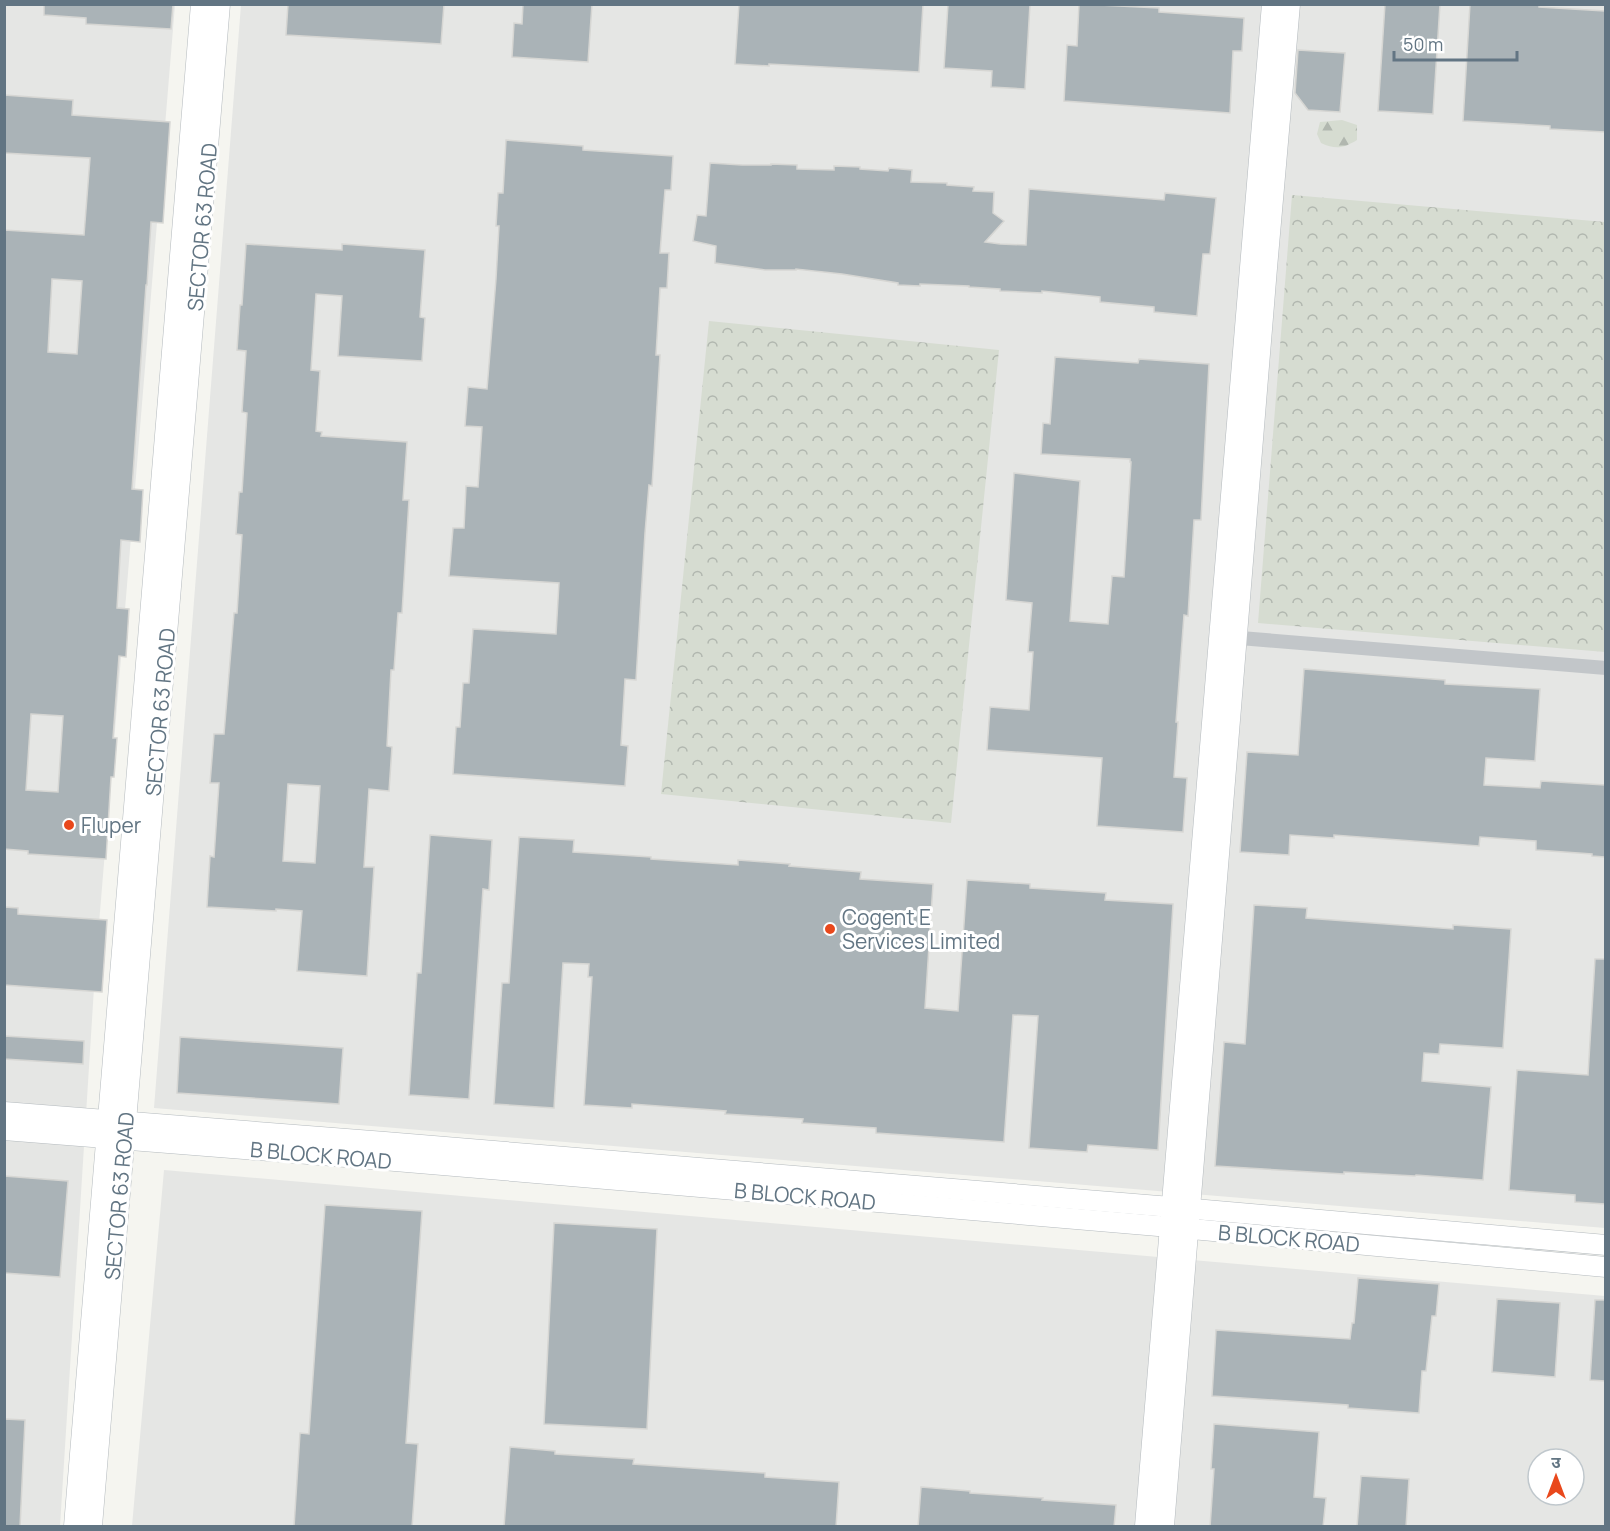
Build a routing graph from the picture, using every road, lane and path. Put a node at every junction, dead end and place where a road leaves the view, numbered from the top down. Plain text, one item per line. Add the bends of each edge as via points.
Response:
1 (201, 4) edge
2 (220, 4) edge
3 (1272, 4) edge
4 (1290, 4) edge
5 (1228, 637) junction
6 (1605, 668) edge
7 (4, 1113) edge
8 (4, 1130) edge
9 (116, 1130) junction
10 (1180, 1218) junction
11 (1605, 1245) edge
12 (1605, 1267) edge
13 (74, 1527) edge
14 (92, 1527) edge
15 (1145, 1527) edge
16 (1164, 1527) edge

1 - 9 street, SECTOR 63 ROAD
2 - 9 street, SECTOR 63 ROAD
3 - 5 street
4 - 5 street
5 - 6 street
5 - 10 street
7 - 9 street, B BLOCK ROAD
8 - 9 street, B BLOCK ROAD
9 - 10 street, B BLOCK ROAD via 383,1160
9 - 13 street, SECTOR 63 ROAD
9 - 14 street, SECTOR 63 ROAD
10 - 11 street, B BLOCK ROAD
10 - 12 street, B BLOCK ROAD
10 - 15 street
10 - 16 street

